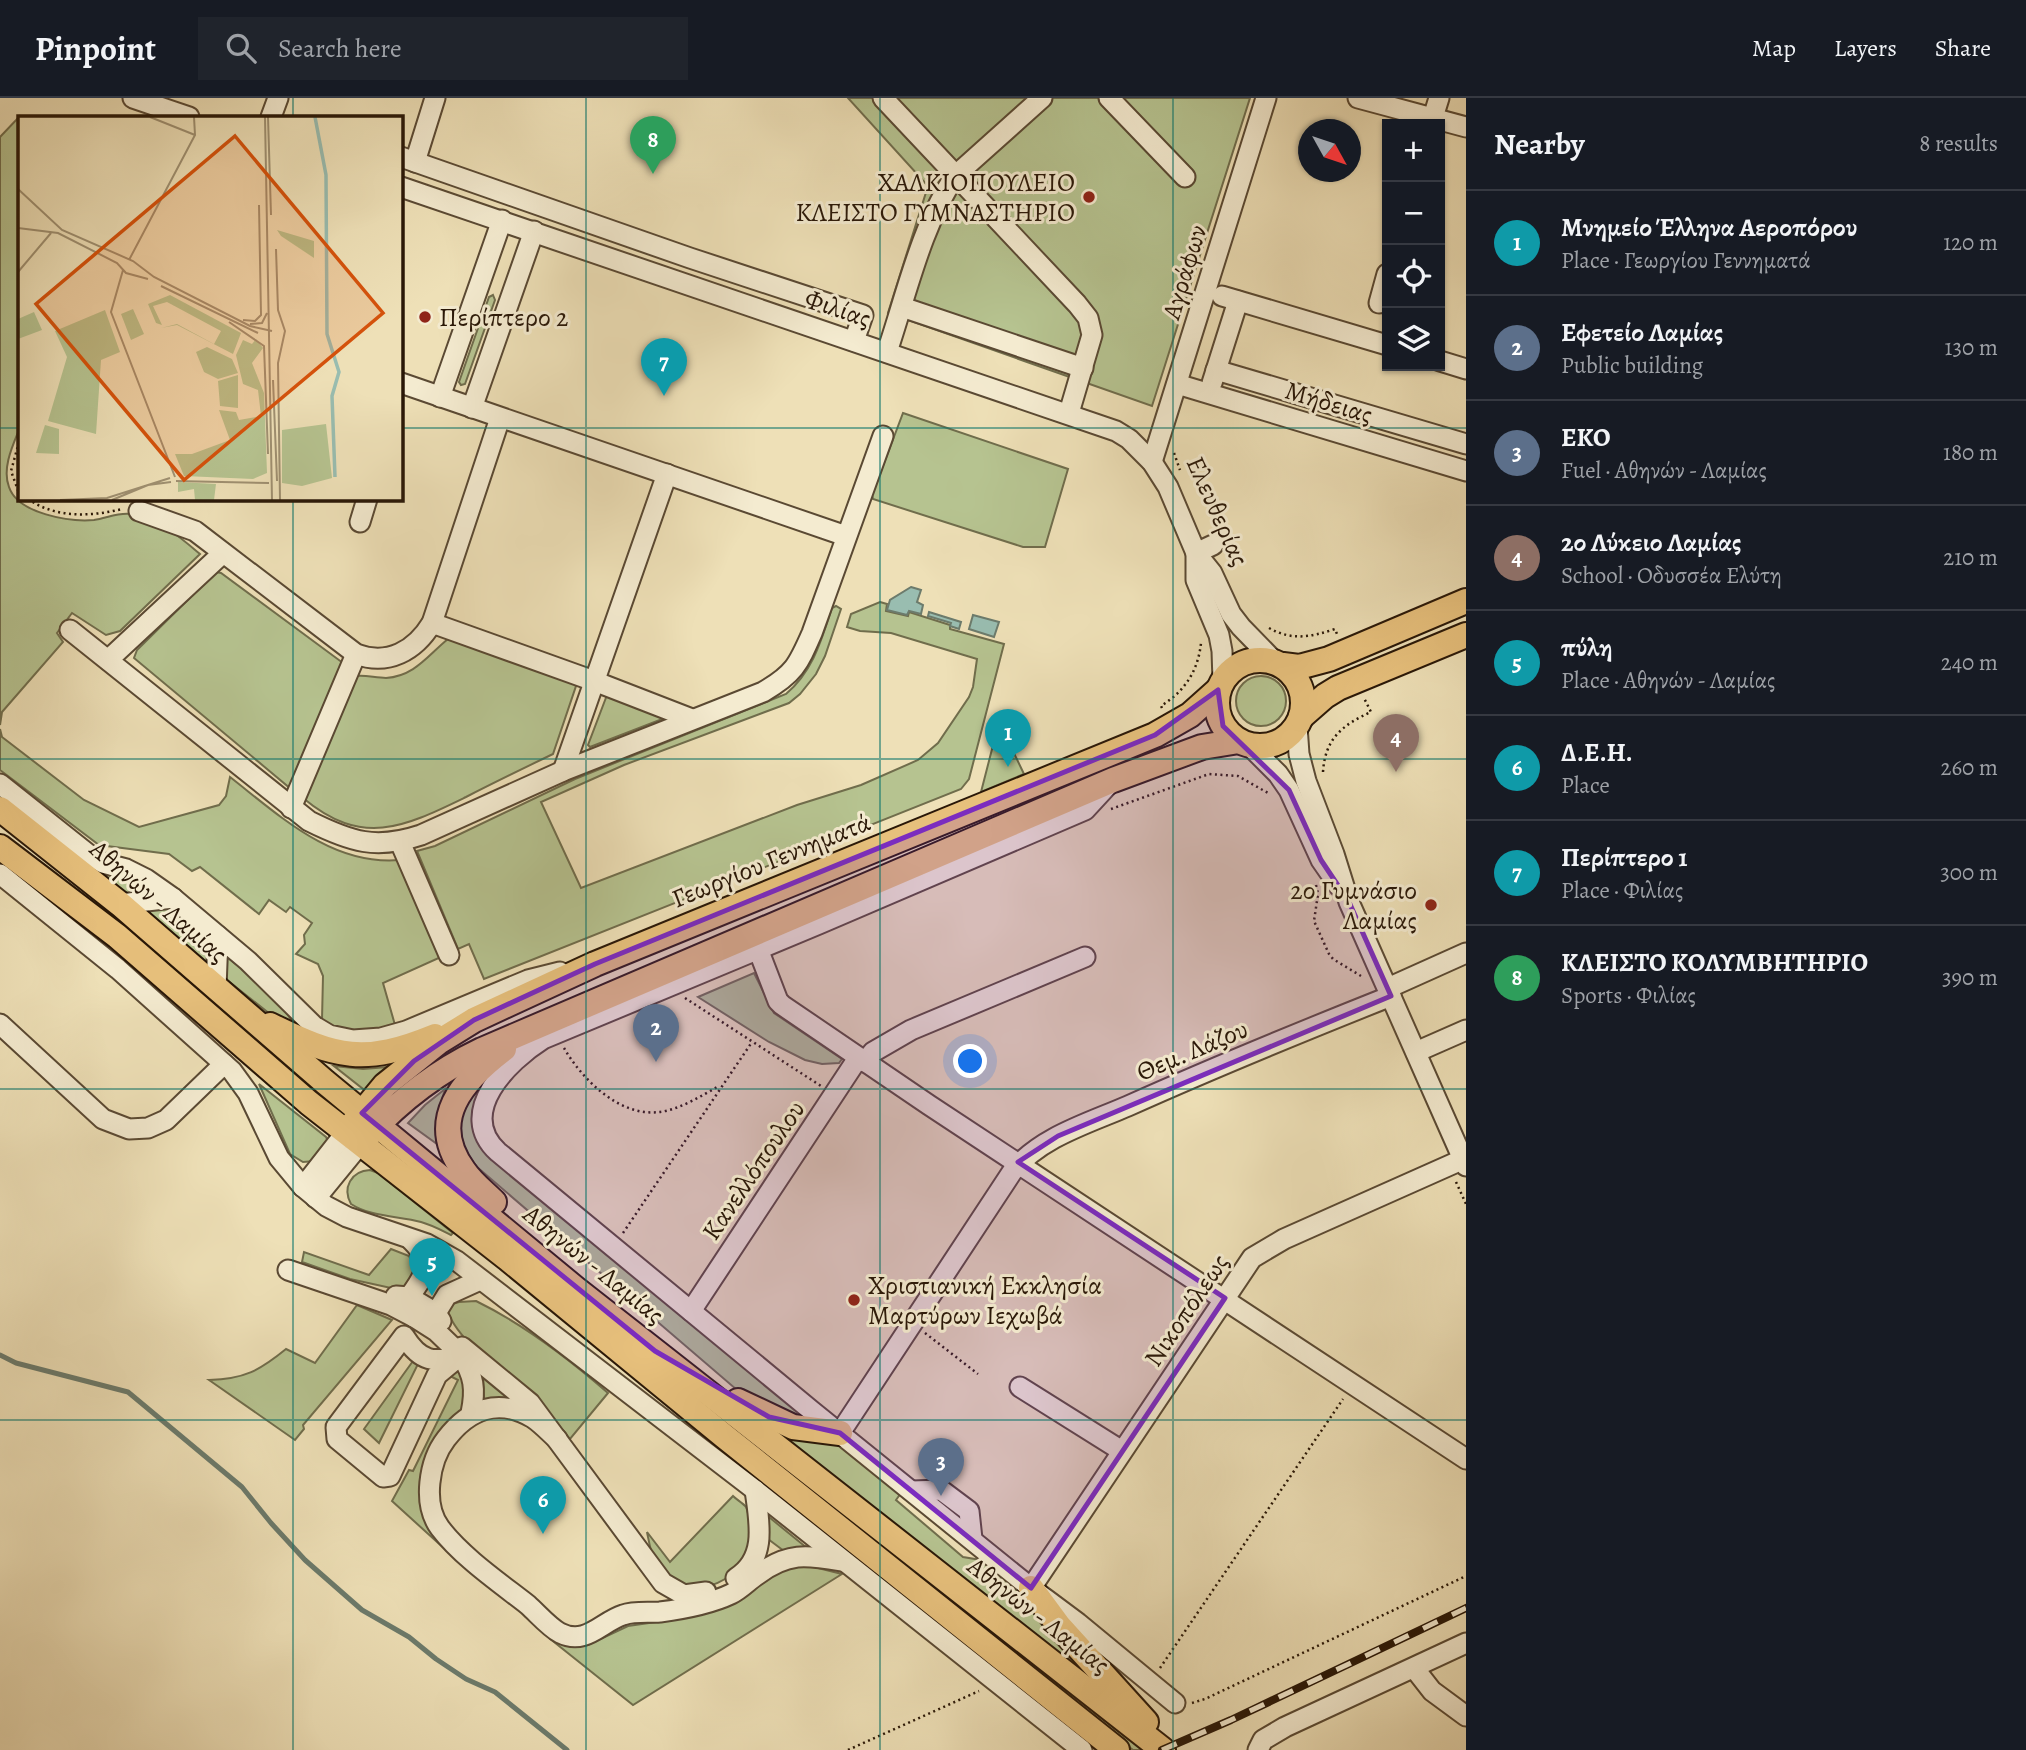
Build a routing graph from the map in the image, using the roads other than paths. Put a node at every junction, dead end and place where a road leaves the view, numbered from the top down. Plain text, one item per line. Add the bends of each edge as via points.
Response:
1 (133, 98) edge
2 (278, 98) edge
3 (435, 98) edge
4 (883, 98) edge
5 (1042, 98) edge
6 (1110, 98) edge
7 (1266, 98) edge
8 (1358, 98) edge
9 (1439, 98) edge
10 (187, 116) edge
11 (271, 116) edge
12 (1426, 119) edge
13 (1433, 119) edge
14 (1445, 123) edge
15 (1466, 127) edge
16 (408, 159) edge
17 (956, 175) junction
18 (1185, 177) dead end
19 (402, 187) edge
20 (502, 220) junction
21 (534, 231) junction
22 (1382, 292) edge
23 (1379, 303) dead end
24 (902, 307) junction
25 (854, 341) junction
26 (1382, 344) edge
27 (887, 352) junction
28 (1445, 363) edge
29 (1077, 366) junction
30 (1466, 369) edge
31 (1216, 370) junction
32 (1177, 384) junction
33 (402, 389) edge
34 (1208, 394) junction
35 (440, 397) junction
36 (472, 408) junction
37 (1063, 411) junction
38 (500, 418) junction
39 (1381, 419) junction
40 (883, 436) dead end
41 (1373, 443) junction
42 (1466, 444) edge
43 (1152, 462) junction
44 (1466, 471) edge
45 (667, 474) junction
46 (367, 500) edge
47 (139, 511) road end
48 (360, 522) dead end
49 (846, 536) junction
50 (1205, 549) junction
51 (223, 553) junction
52 (1466, 601) edge
53 (432, 623) junction
54 (70, 630) dead end
55 (1466, 635) edge
56 (356, 654) junction
57 (108, 660) junction
58 (1279, 664) junction
59 (594, 681) junction
60 (1221, 685) junction
61 (692, 719) junction
62 (1299, 721) junction
63 (1243, 742) junction
64 (563, 771) junction
65 (1112, 780) junction
66 (0, 784) edge
67 (1290, 790) junction
68 (291, 808) junction
69 (0, 809) edge
70 (400, 842) junction
71 (0, 847) edge
72 (0, 874) edge
73 (173, 898) junction
74 (120, 904) junction
75 (218, 936) junction
76 (758, 949) junction
77 (1466, 953) edge
78 (449, 955) dead end
79 (1085, 957) dead end
80 (595, 964) junction
81 (216, 989) junction
82 (1385, 995) junction
83 (241, 1011) junction
84 (474, 1020) junction
85 (0, 1024) edge
86 (547, 1029) junction
87 (1466, 1030) edge
88 (1416, 1052) junction
89 (862, 1060) junction
90 (224, 1064) junction
91 (361, 1128) junction
92 (1465, 1161) edge
93 (1019, 1163) junction
94 (309, 1193) junction
95 (409, 1237) junction
96 (288, 1270) dead end
97 (480, 1280) junction
98 (360, 1294) junction
99 (409, 1297) junction
100 (1224, 1298) junction
101 (691, 1311) junction
102 (424, 1317) junction
103 (616, 1321) junction
104 (655, 1351) junction
105 (461, 1355) junction
106 (1020, 1387) dead end
107 (471, 1413) junction
108 (840, 1433) junction
109 (557, 1439) junction
110 (1122, 1451) junction
111 (1466, 1459) edge
112 (755, 1490) junction
113 (844, 1561) junction
114 (1031, 1588) junction
115 (1466, 1643) edge
116 (1413, 1668) junction
117 (1175, 1703) road end
118 (1466, 1716) edge
119 (1082, 1750) edge
120 (1116, 1750) edge
121 (1163, 1750) edge
122 (1258, 1750) edge

1 - 10 street
2 - 11 street
3 - 16 street
4 - 17 street
5 - 17 street
6 - 18 street
7 - 32 street, Αγράφων
8 - 12 street
9 - 13 street
14 - 15 street
16 - 25 street via 863,315
17 - 24 street via 930,224
17 - 29 street via 1087,318 1092,335
19 - 20 street, Φιλίας
20 - 21 street, Φιλίας
20 - 35 street
21 - 25 street, Φιλίας
21 - 36 street
22 - 23 street
24 - 27 street
24 - 29 street
25 - 27 street, Φιλίας
26 - 31 street via 1230,298
27 - 37 street, Φιλίας
28 - 30 street
29 - 37 street
31 - 34 street
31 - 39 street
32 - 34 street, Μήδειας
32 - 43 street, Αγράφων
33 - 35 street
34 - 41 street, Μήδειας
35 - 36 street
36 - 38 street
37 - 43 street, Φιλίας via 1123,435
38 - 45 street
38 - 53 street
39 - 41 street
39 - 42 street
40 - 49 street
41 - 44 street, Μήδειας
43 - 50 street, Φιλίας
45 - 49 street
45 - 59 street
46 - 48 street
47 - 51 street via 195,531
49 - 61 street via 808,642 786,679
50 - 58 street, Φιλίας via 1231,614
50 - 60 street, Φιλίας via 1196,580 1219,635
51 - 56 street
51 - 57 street
52 - 58 main road, Γεωργίου Γεννηματά via 1329,659 1299,667
53 - 56 street via 416,644 401,653 374,659
53 - 59 street
54 - 57 street
55 - 62 main road via 1338,688
56 - 68 street
57 - 68 street
58 - 60 main road, Γεωργίου Γεννηματά via 1260,659 1245,662 1232,669
58 - 62 main road via 1299,684 1304,700
59 - 61 street
59 - 64 street
60 - 63 main road via 1220,719 1228,732
60 - 80 main road, Γεωργίου Γεννηματά via 1190,715 1155,735
61 - 64 street
62 - 63 main road via 1275,743
62 - 67 street via 1299,754
63 - 65 main road via 1202,747
63 - 67 street
64 - 70 street
65 - 76 street via 1085,810
65 - 86 main road
66 - 73 street via 88,854 146,879
67 - 82 street via 1334,854
68 - 70 street via 343,838 368,844
69 - 74 main road, Αθηνών - Λαμίας
70 - 78 street
71 - 91 main road, Αθηνών - Λαμίας via 104,926 309,1102
72 - 90 street
73 - 74 street
73 - 75 street
74 - 81 main road, Αθηνών - Λαμίας
75 - 80 street via 314,1026 353,1040 406,1031 528,980
75 - 81 street
76 - 86 street
76 - 89 street via 779,1003
77 - 82 street, Θεμ. Λάζου
79 - 89 street, Κανελλόπουλου via 911,1030
80 - 84 main road, Γεωργίου Γεννηματά
81 - 83 main road, Αθηνών - Λαμίας
82 - 88 street
82 - 93 street, Θεμ. Λάζου via 1058,1136
83 - 84 main road via 315,1045 367,1055 391,1052
83 - 91 main road, Αθηνών - Λαμίας
84 - 91 main road, Γεωργίου Γεννηματά via 385,1086
85 - 90 street via 103,1119 129,1129 148,1128 166,1120
86 - 91 main road via 448,1067
86 - 101 street via 502,1075 484,1104 484,1133 494,1148
86 - 103 main road via 500,1052 459,1094 448,1120 452,1148 471,1180 591,1286
87 - 88 street
88 - 92 street
89 - 93 street
89 - 101 street, Κανελλόπουλου via 834,1094
90 - 94 street via 248,1093 279,1158
91 - 94 street
91 - 103 main road, Αθηνών - Λαμίας
91 - 120 main road, Αθηνών - Λαμίας
92 - 100 street, Νικοπόλεως via 1261,1252
93 - 100 street
93 - 108 street
94 - 95 street via 347,1217
95 - 97 street via 446,1254
95 - 99 street via 426,1266
96 - 98 street
97 - 102 street via 447,1294
97 - 112 street
98 - 99 street
98 - 102 street
99 - 102 street
100 - 110 street, Νικοπόλεως
100 - 111 street
101 - 108 street
102 - 105 street
102 - 109 street via 530,1403
103 - 104 main road, Αθηνών - Λαμίας
104 - 108 main road via 769,1418 793,1427
104 - 121 main road, Αθηνών - Λαμίας
105 - 105 street via 430,1360 404,1336 336,1427 337,1439 383,1477 390,1475 438,1375
105 - 107 street via 471,1372
106 - 110 street
107 - 109 street via 507,1409 534,1419
107 - 113 street via 444,1441 434,1461 431,1507 439,1528 561,1633 585,1636 623,1614 712,1602 782,1560 802,1554
108 - 114 street
109 - 112 street via 663,1583 684,1595 725,1585 755,1559 760,1544
110 - 114 street, Νικοπόλεως
112 - 113 street
113 - 119 street
114 - 117 street
114 - 121 main road via 1059,1626 1140,1714
115 - 116 street
116 - 118 street via 1432,1691
116 - 122 street via 1274,1733

